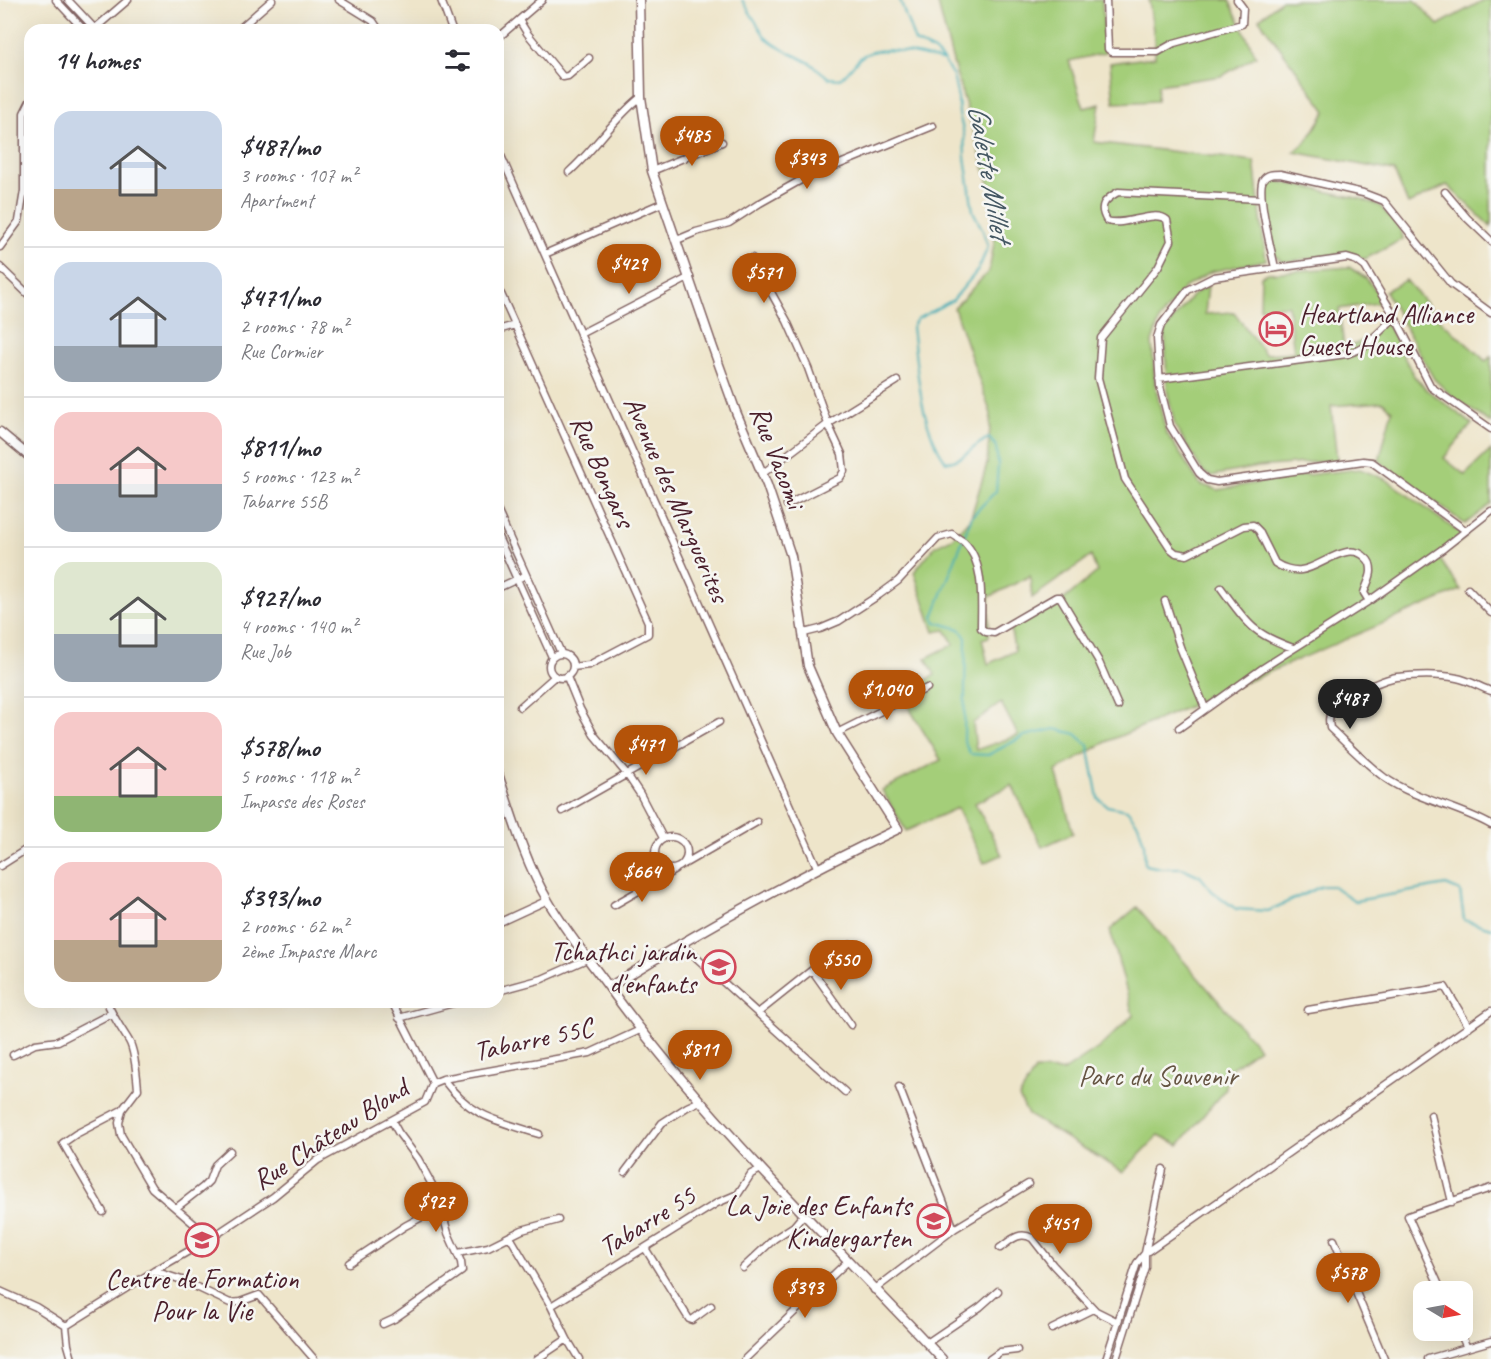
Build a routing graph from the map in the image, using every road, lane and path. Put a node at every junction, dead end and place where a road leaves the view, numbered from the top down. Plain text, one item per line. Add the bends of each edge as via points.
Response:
1 (56, 0) edge
2 (68, 0) edge
3 (128, 0) edge
4 (272, 0) edge
5 (339, 0) edge
6 (441, 0) edge
7 (542, 0) edge
8 (639, 0) edge
9 (1106, 0) edge
10 (1237, 0) edge
11 (519, 20) junction
12 (78, 24) edge
13 (90, 24) edge
14 (101, 24) edge
15 (245, 24) edge
16 (375, 24) edge
17 (450, 24) edge
18 (504, 33) edge
19 (589, 58) dead end
20 (641, 98) junction
21 (24, 113) edge
22 (933, 126) dead end
23 (722, 142) dead end
24 (504, 163) edge
25 (652, 171) junction
26 (569, 172) dead end
27 (24, 191) edge
28 (24, 191) edge
29 (1445, 192) dead end
30 (1261, 199) junction
31 (662, 204) junction
32 (677, 240) junction
33 (1491, 241) edge
34 (0, 247) edge
35 (544, 254) junction
36 (752, 258) dead end
37 (0, 267) edge
38 (1275, 268) junction
39 (690, 277) junction
40 (24, 290) edge
41 (504, 301) edge
42 (1491, 313) edge
43 (1395, 317) junction
44 (515, 325) junction
45 (504, 328) edge
46 (580, 334) junction
47 (1159, 379) junction
48 (897, 381) dead end
49 (828, 424) junction
50 (1491, 429) edge
51 (0, 432) edge
52 (24, 453) edge
53 (762, 474) junction
54 (787, 505) dead end
55 (1491, 511) edge
56 (504, 526) edge
57 (1465, 530) junction
58 (504, 551) edge
59 (526, 575) junction
60 (516, 580) junction
61 (504, 585) edge
62 (1221, 588) dead end
63 (1468, 589) dead end
64 (1165, 601) dead end
65 (1369, 601) junction
66 (1491, 613) edge
67 (804, 633) junction
68 (1293, 648) junction
69 (561, 653) junction
70 (552, 657) junction
71 (573, 667) junction
72 (554, 676) junction
73 (567, 677) junction
74 (927, 688) dead end
75 (1491, 691) edge
76 (1118, 706) dead end
77 (520, 707) dead end
78 (1205, 708) junction
79 (719, 722) dead end
80 (1179, 728) dead end
81 (837, 733) junction
82 (626, 773) junction
83 (504, 790) edge
84 (561, 811) dead end
85 (757, 822) dead end
86 (1491, 825) edge
87 (663, 838) junction
88 (686, 847) junction
89 (24, 851) edge
90 (700, 855) junction
91 (658, 862) junction
92 (684, 864) junction
93 (0, 866) edge
94 (817, 867) junction
95 (675, 870) junction
96 (657, 880) junction
97 (548, 900) junction
98 (614, 905) dead end
99 (504, 920) edge
100 (680, 943) junction
101 (850, 945) dead end
102 (587, 959) junction
103 (812, 970) junction
104 (609, 987) junction
105 (504, 990) edge
106 (110, 1008) edge
107 (395, 1008) edge
108 (435, 1008) edge
109 (1308, 1010) dead end
110 (1491, 1011) edge
111 (112, 1013) junction
112 (758, 1013) junction
113 (399, 1018) junction
114 (851, 1025) dead end
115 (1468, 1027) junction
116 (640, 1030) junction
117 (13, 1055) dead end
118 (443, 1079) junction
119 (433, 1083) junction
120 (899, 1087) dead end
121 (845, 1092) dead end
122 (700, 1101) junction
123 (122, 1110) junction
124 (1431, 1114) dead end
125 (392, 1121) junction
126 (539, 1134) dead end
127 (230, 1152) dead end
128 (761, 1169) junction
129 (1163, 1169) dead end
130 (625, 1172) dead end
131 (1028, 1184) dead end
132 (1491, 1188) edge
133 (1452, 1202) junction
134 (442, 1206) junction
135 (176, 1208) junction
136 (103, 1212) dead end
137 (804, 1214) junction
138 (558, 1220) dead end
139 (954, 1229) junction
140 (214, 1236) junction
141 (510, 1237) junction
142 (1334, 1240) dead end
143 (645, 1248) junction
144 (1000, 1248) dead end
145 (1145, 1253) junction
146 (458, 1254) junction
147 (848, 1261) junction
148 (349, 1263) dead end
149 (743, 1268) dead end
150 (154, 1270) junction
151 (1437, 1281) edge
152 (874, 1290) junction
153 (0, 1291) edge
154 (998, 1291) dead end
155 (551, 1306) junction
156 (711, 1306) dead end
157 (1094, 1309) junction
158 (1118, 1322) junction
159 (383, 1324) dead end
160 (66, 1326) junction
161 (1052, 1329) dead end
162 (567, 1339) junction
163 (1464, 1341) edge
164 (1491, 1341) edge
165 (927, 1343) junction
166 (1467, 1348) junction
167 (1017, 1350) dead end
168 (72, 1359) edge
169 (314, 1359) edge
170 (537, 1359) edge
171 (579, 1359) edge
172 (745, 1359) edge
173 (942, 1359) edge
174 (990, 1359) edge
175 (1106, 1359) edge
176 (1116, 1359) edge
177 (1384, 1359) edge
178 (1428, 1359) edge

1 - 12 street
2 - 13 street
3 - 14 street
4 - 15 street
5 - 16 street
6 - 17 street
7 - 11 street
8 - 20 street, Rue Vacomi
9 - 10 street via 1108,49 1113,52 1158,51 1242,24 1243,8
11 - 18 street
11 - 19 street via 563,77
20 - 25 street, Rue Vacomi
20 - 26 street via 616,119
21 - 28 street
22 - 32 street via 801,180 729,223
23 - 25 street
24 - 35 street, Avenue des Marguerites
25 - 31 street, Rue Vacomi
27 - 34 street via 19,221
29 - 33 street
30 - 38 street
30 - 42 street via 1264,178 1280,174 1384,201 1451,284
30 - 65 street via 1118,192 1104,204 1102,213 1107,221 1116,224 1164,217 1171,241 1158,267 1101,338 1098,378 1125,479 1176,553 1187,555 1253,525 1280,567 1304,570 1347,551 1365,556 1371,573 1364,593
31 - 32 street, Rue Vacomi
31 - 35 street
32 - 39 street, Rue Vacomi
35 - 46 street, Avenue des Marguerites
36 - 49 street via 797,339
37 - 40 street
38 - 43 street via 1347,258 1357,261 1365,267
38 - 47 street via 1215,277 1188,290 1161,325 1157,338
39 - 46 street
39 - 53 street, Rue Vacomi via 736,412
41 - 44 street, Rue Bongars
43 - 47 street via 1363,348 1347,354
43 - 50 street via 1431,387
44 - 45 street
44 - 71 street, Rue Bongars via 648,622 648,634 589,665
46 - 94 street, Avenue des Marguerites
47 - 57 street via 1170,426 1207,480 1217,482 1372,462
48 - 49 street
49 - 53 street
49 - 54 street via 842,454 844,471 840,478
51 - 52 street
53 - 67 street, Rue Vacomi via 791,556
55 - 57 street
56 - 59 street
57 - 65 street
58 - 60 street
59 - 60 street
59 - 69 street
60 - 61 street
60 - 70 street
62 - 68 street via 1258,633
63 - 66 street
64 - 78 street
65 - 68 street
67 - 76 street via 839,621 879,595 938,538 952,534 963,541 979,573 981,628 994,633 1060,597 1098,660
67 - 81 street, Rue Vacomi via 808,666
68 - 78 street
69 - 70 street
69 - 71 street via 570,657
70 - 72 street via 549,668
71 - 73 street
72 - 73 street
72 - 77 street
73 - 82 street via 594,735
74 - 81 street
75 - 86 street via 1458,678 1394,678 1338,704 1328,720 1330,728 1386,778
78 - 80 street
79 - 82 street
81 - 94 street, Rue Vacomi via 898,829
82 - 84 street
82 - 87 street
83 - 97 street
85 - 90 street
87 - 88 street via 677,838
87 - 91 street via 655,849
88 - 90 street
88 - 92 street
89 - 93 street
90 - 92 street
91 - 95 street
91 - 96 street
92 - 95 street
94 - 100 street
95 - 96 street
96 - 98 street
97 - 99 street
97 - 102 street
100 - 104 street
100 - 112 street
101 - 103 street
102 - 104 street
102 - 105 street via 542,980
103 - 112 street
103 - 114 street
104 - 116 street
106 - 111 street
107 - 113 street
108 - 113 street
109 - 115 street via 1446,987
110 - 115 street
111 - 117 street via 58,1041 35,1044
111 - 123 street via 130,1042 137,1075 138,1089
112 - 121 street
113 - 119 street
115 - 145 street
116 - 118 street, Tabarre 55C via 590,1053
116 - 122 street
118 - 119 street, Tabarre 55C
118 - 126 street via 462,1100 492,1120
119 - 125 street, Rue Château Blond via 425,1102
120 - 139 street
122 - 128 street
122 - 130 street via 662,1124
123 - 135 street via 121,1135 153,1188
123 - 136 street via 63,1143
124 - 133 street
125 - 134 street via 418,1159
125 - 140 street, Rue Château Blond via 318,1160 273,1197
127 - 135 street via 215,1165 209,1181
128 - 137 street
128 - 143 street, Tabarre 55 via 751,1174 738,1194
129 - 145 street
131 - 139 street
132 - 133 street
133 - 151 street via 1408,1216
134 - 146 street
134 - 148 street
135 - 140 street via 200,1230
137 - 147 street
137 - 149 street
138 - 141 street
139 - 152 street
140 - 150 street, Rue Château Blond
141 - 146 street
141 - 155 street
142 - 177 street
143 - 155 street, Tabarre 55
143 - 156 street via 689,1319
144 - 157 street via 1018,1235 1032,1238
145 - 158 street via 1137,1263
145 - 176 street via 1145,1267
146 - 159 street via 462,1271
147 - 152 street
147 - 172 street
150 - 160 street, Rue Château Blond
150 - 169 street via 230,1303 260,1294
152 - 165 street
153 - 160 street
154 - 165 street
155 - 162 street
157 - 158 street
157 - 161 street
158 - 175 street
160 - 168 street
162 - 170 street
162 - 171 street
163 - 166 street
164 - 166 street
165 - 173 street
166 - 178 street
167 - 174 street via 1000,1352

